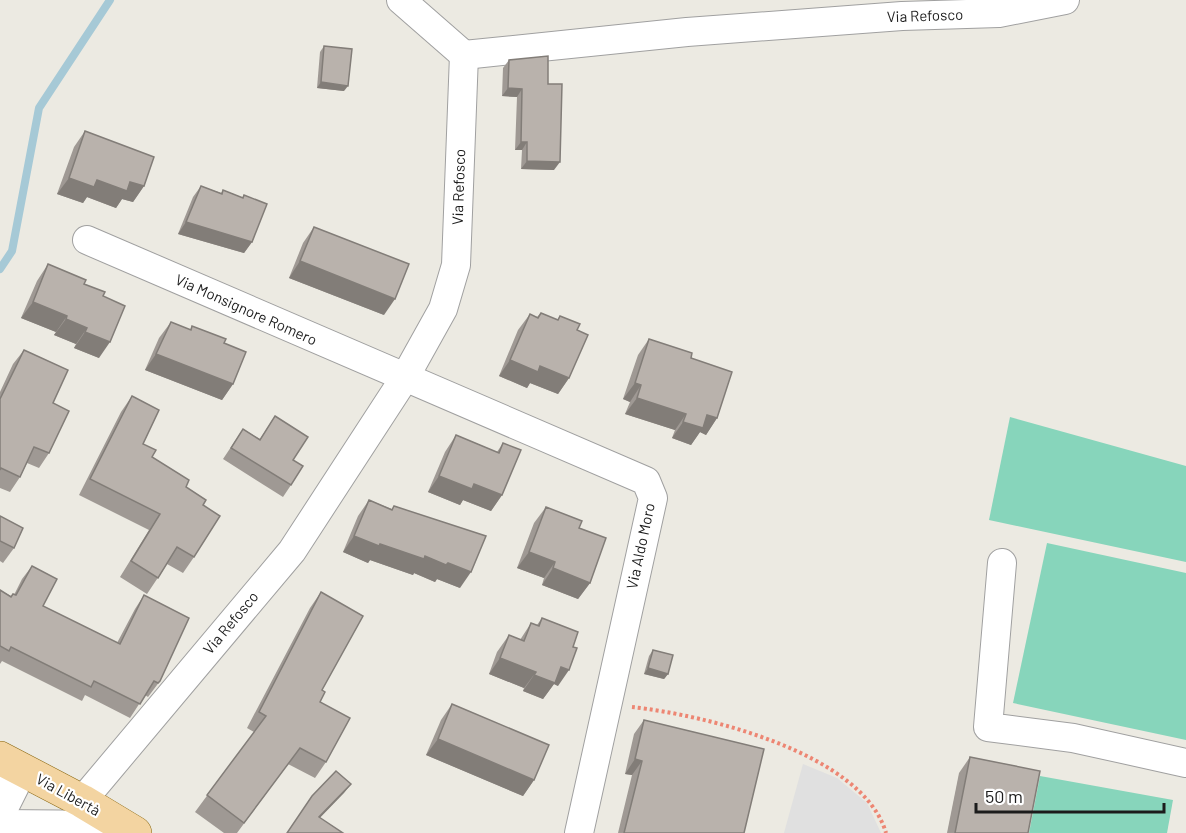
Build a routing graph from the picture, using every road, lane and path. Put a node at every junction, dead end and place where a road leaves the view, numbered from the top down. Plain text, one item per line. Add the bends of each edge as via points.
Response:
1 (401, 0) edge
2 (1065, 0) edge
3 (464, 55) junction
4 (87, 240) dead end
5 (404, 379) junction
6 (1002, 563) dead end
7 (609, 705) junction
8 (1186, 763) edge
9 (3, 764) edge
10 (82, 801) junction
11 (0, 816) edge
12 (0, 824) edge
13 (128, 829) edge
14 (579, 833) edge
15 (885, 833) edge

1 - 3 street
2 - 3 street, Via Refosco via 999,13 687,32
3 - 5 street, Via Refosco via 456,265 442,309
4 - 5 street, Via Monsignore Romero
5 - 7 street, Via Aldo Moro via 646,481 653,498
5 - 10 street, Via Refosco via 292,551
6 - 8 street via 988,727 1073,738
7 - 14 street, Via Aldo Moro
7 - 15 path via 669,711 731,725 841,774 881,818
9 - 10 main road, Via Libertà
9 - 11 street via 15,786
10 - 13 main road, Via Libertà
12 - 13 street

